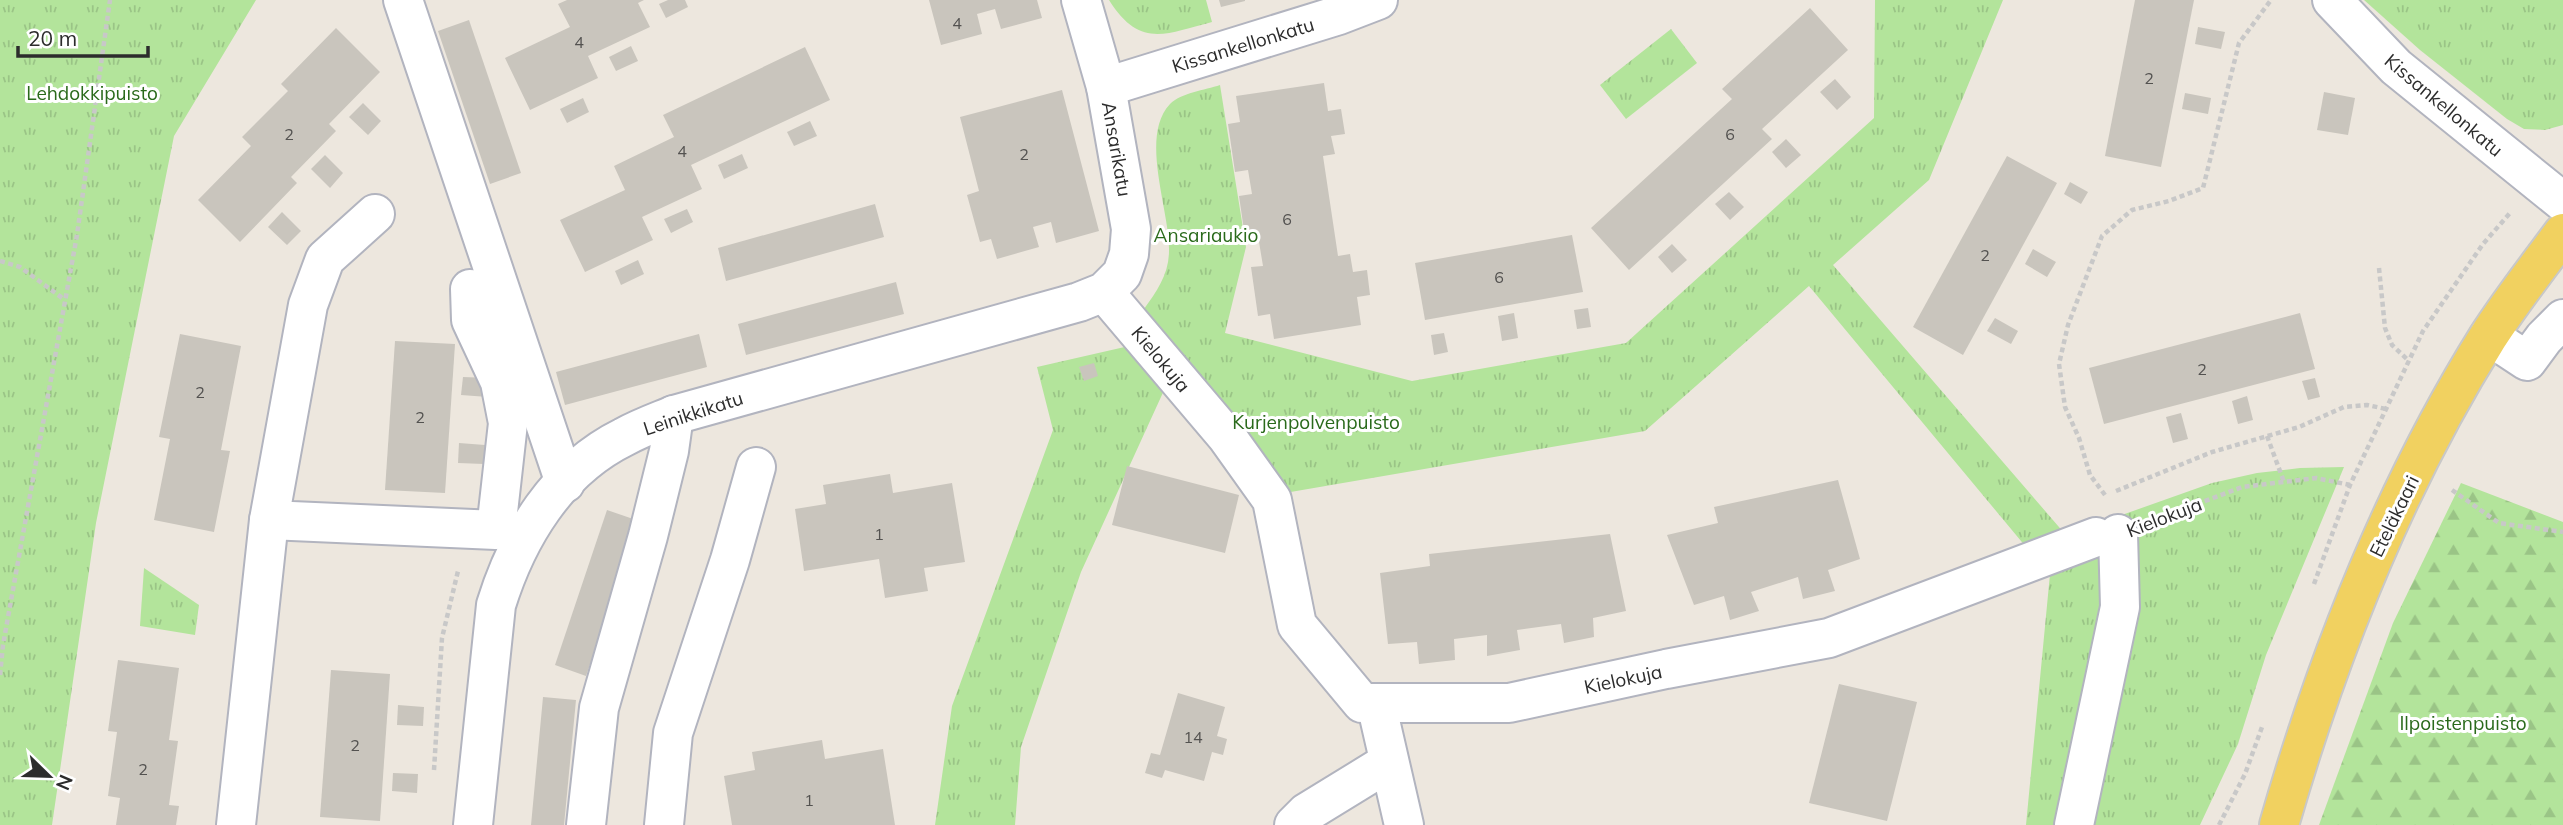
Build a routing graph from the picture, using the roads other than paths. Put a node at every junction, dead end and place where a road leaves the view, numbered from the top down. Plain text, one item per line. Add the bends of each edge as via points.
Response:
1 (403, 0) edge
2 (1081, 0) edge
3 (1378, 0) edge
4 (2332, 0) edge
5 (1336, 8) edge
6 (1106, 87) junction
7 (2563, 202) edge
8 (376, 214) dead end
9 (2563, 233) edge
10 (470, 289) dead end
11 (1104, 292) junction
12 (2563, 319) edge
13 (2489, 336) junction
14 (674, 415) junction
15 (756, 467) dead end
16 (565, 482) junction
17 (269, 520) junction
18 (1376, 703) junction
19 (1392, 774) junction
20 (236, 825) edge
21 (473, 825) edge
22 (586, 825) edge
23 (664, 825) edge
24 (1294, 825) edge
25 (1404, 825) edge
26 (1419, 825) edge
27 (2074, 825) edge
28 (2278, 825) edge

1 - 16 street
2 - 6 street, Ansarikatu
3 - 5 street, Kissankellonkatu
4 - 7 street, Kissankellonkatu via 2396,67
5 - 6 street, Kissankellonkatu
6 - 11 street, Ansarikatu via 1131,229 1122,274
8 - 17 street via 325,259 308,305
9 - 13 main road, Eteläkaari
10 - 17 street via 471,320 500,382 508,423 496,530
11 - 14 street, Leinikkikatu
11 - 18 street, Kielokuja via 1227,438 1272,500 1297,625 1362,703
12 - 13 street via 2527,361
13 - 28 main road, Eteläkaari via 2434,432 2371,563 2322,687
14 - 16 street, Leinikkikatu via 623,437 590,458
14 - 22 street via 651,524 599,708
15 - 23 street via 673,733
16 - 21 street, Leinikkikatu via 539,510 520,541 496,606
17 - 20 street
18 - 19 street
18 - 27 street, Kielokuja via 1509,703 1829,638 2107,536 2120,607
19 - 24 street via 1306,813
19 - 25 street
19 - 26 street

